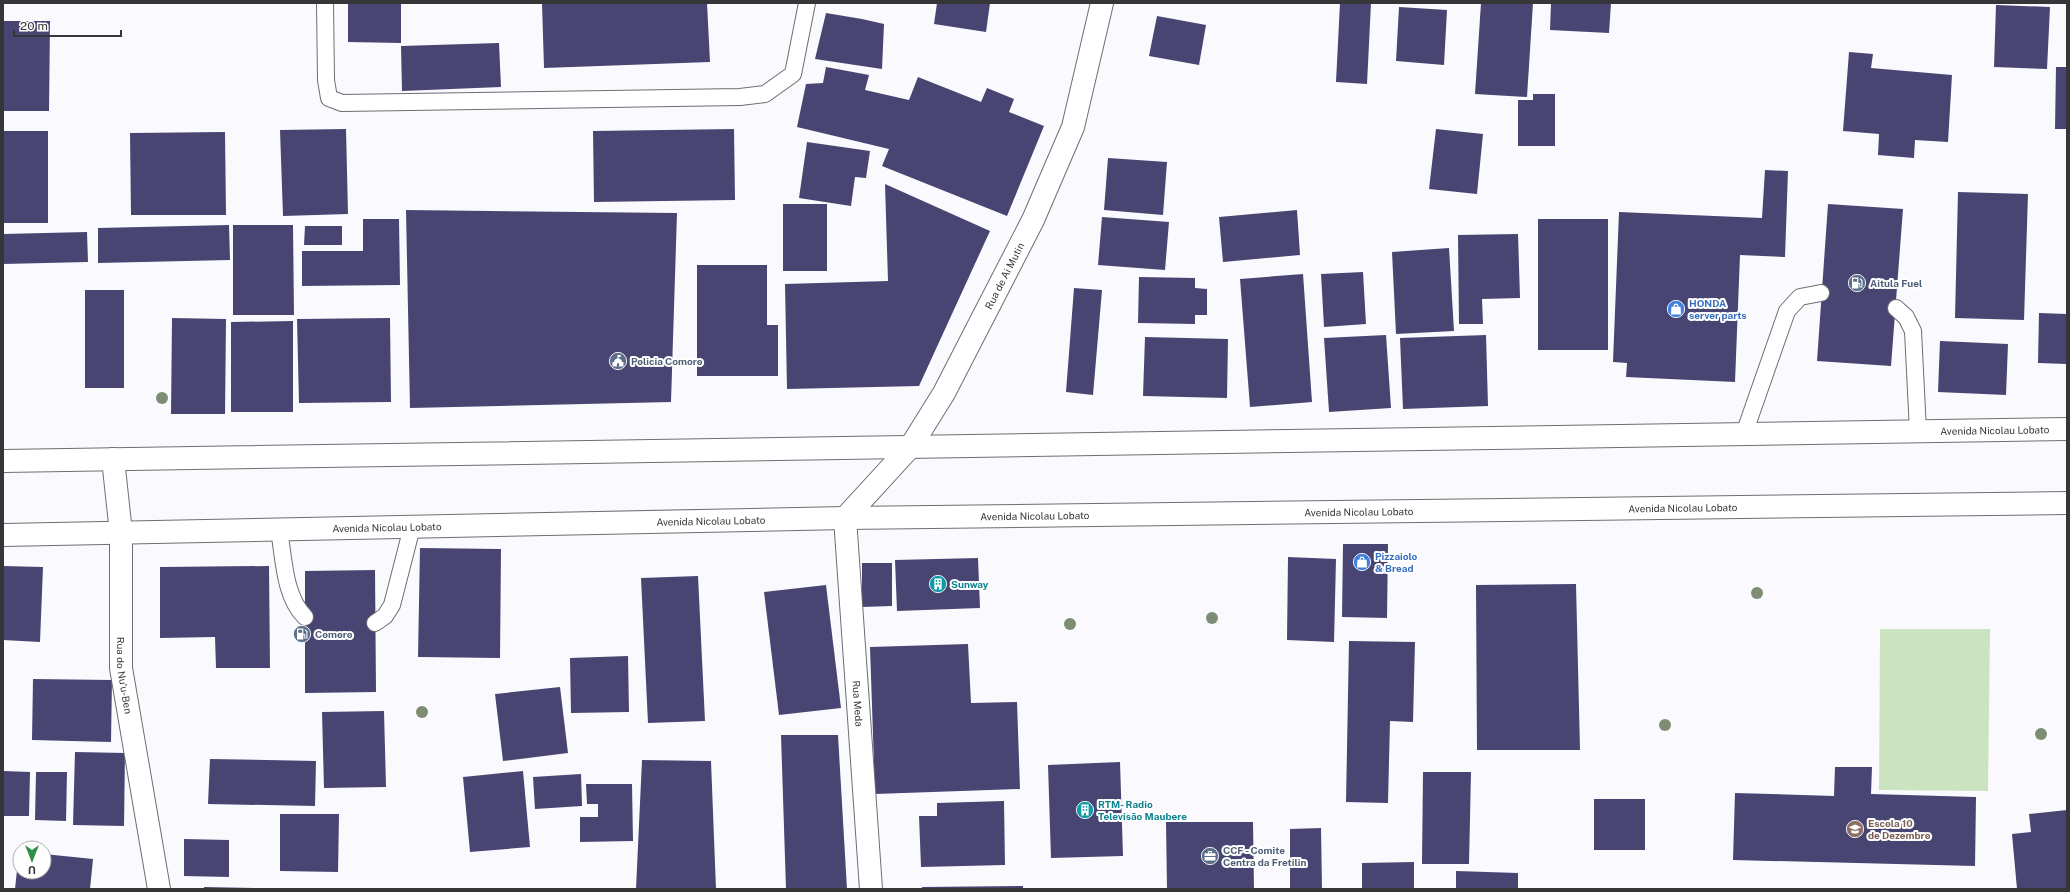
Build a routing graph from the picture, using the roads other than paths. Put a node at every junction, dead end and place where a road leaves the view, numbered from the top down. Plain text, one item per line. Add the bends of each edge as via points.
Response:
1 (325, 3) edge
2 (807, 3) edge
3 (1102, 3) edge
4 (1821, 293) dead end
5 (1896, 308) dead end
6 (2067, 429) edge
7 (1918, 431) junction
8 (1744, 434) junction
9 (911, 446) junction
10 (113, 459) junction
11 (3, 461) edge
12 (2067, 503) edge
13 (845, 518) junction
14 (412, 527) junction
15 (279, 530) junction
16 (121, 533) junction
17 (3, 535) edge
18 (305, 617) dead end
19 (375, 623) dead end
20 (159, 889) edge
21 (871, 889) edge

1 - 2 lane via 326,80 329,98 342,103 740,97 765,94 793,74
3 - 9 main road, Rua de Ai Mutin via 1073,128 1039,206 944,393
4 - 8 lane via 1800,297 1787,311
5 - 7 lane via 1906,317 1913,331
6 - 7 main road, Avenida Nicolau Lobato
7 - 8 main road, Avenida Nicolau Lobato
8 - 9 main road, Avenida Nicolau Lobato
9 - 10 main road, Avenida Nicolau Lobato
9 - 13 main road, Rua de Ai Mutin
10 - 11 main road, Avenida Nicolau Lobato
10 - 16 main road, Rua do Nu'u-Ben
12 - 13 main road, Avenida Nicolau Lobato
13 - 14 main road, Avenida Nicolau Lobato
13 - 21 main road, Rua Meda
14 - 15 main road, Avenida Nicolau Lobato
14 - 19 lane via 392,605 385,616
15 - 16 main road, Avenida Nicolau Lobato
15 - 18 lane via 290,596 296,608
16 - 17 main road, Avenida Nicolau Lobato
16 - 20 main road, Rua do Nu'u-Ben via 121,668

